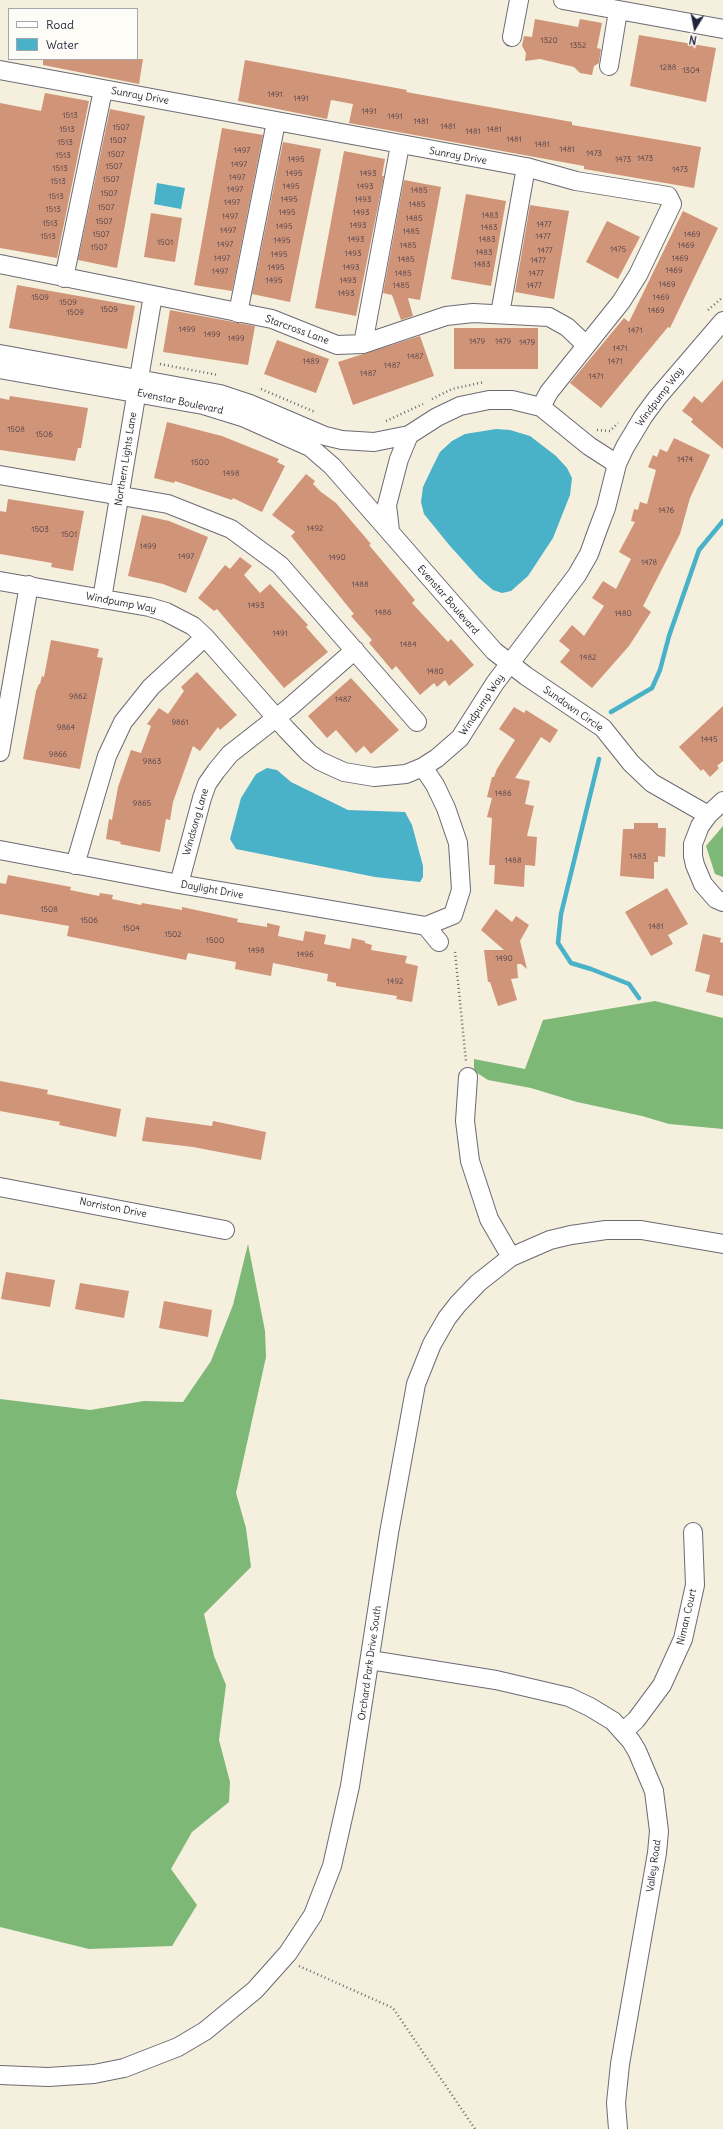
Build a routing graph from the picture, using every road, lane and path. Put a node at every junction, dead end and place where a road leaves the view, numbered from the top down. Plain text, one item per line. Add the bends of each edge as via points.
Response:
1 (519, 0) edge
2 (563, 0) edge
3 (630, 8) edge
4 (723, 29) edge
5 (512, 37) dead end
6 (609, 66) dead end
7 (0, 70) edge
8 (103, 90) junction
9 (276, 122) junction
10 (400, 145) junction
11 (526, 167) junction
12 (0, 264) edge
13 (64, 278) junction
14 (153, 296) junction
15 (723, 296) edge
16 (708, 311) dead end
17 (238, 313) junction
18 (500, 314) junction
19 (723, 321) edge
20 (363, 344) junction
21 (586, 344) junction
22 (0, 354) edge
23 (0, 369) edge
24 (140, 378) junction
25 (225, 378) dead end
26 (486, 382) dead end
27 (259, 388) dead end
28 (541, 407) junction
29 (320, 414) dead end
30 (620, 420) dead end
31 (383, 422) dead end
32 (594, 427) dead end
33 (409, 436) junction
34 (617, 464) junction
35 (0, 475) edge
36 (121, 495) junction
37 (390, 531) junction
38 (0, 580) edge
39 (29, 585) junction
40 (102, 599) junction
41 (205, 637) junction
42 (355, 650) junction
43 (510, 665) junction
44 (276, 717) junction
45 (417, 722) dead end
46 (0, 752) edge
47 (423, 767) junction
48 (723, 801) edge
49 (708, 815) junction
50 (0, 850) edge
51 (75, 865) junction
52 (179, 884) junction
53 (723, 902) edge
54 (426, 926) junction
55 (439, 942) dead end
56 (455, 952) dead end
57 (468, 1077) joint
58 (0, 1187) edge
59 (225, 1230) dead end
60 (723, 1244) edge
61 (511, 1257) junction
62 (692, 1532) dead end
63 (370, 1660) junction
64 (624, 1732) junction
65 (284, 1959) junction
66 (0, 2075) edge
67 (475, 2129) edge
68 (618, 2129) edge

1 - 5 street
2 - 3 street
3 - 4 street
3 - 6 street
7 - 8 street, Sunray Drive
8 - 9 street, Sunray Drive
8 - 13 street
9 - 10 street, Sunray Drive
9 - 17 street
10 - 11 street, Sunray Drive
10 - 20 street
11 - 18 street
11 - 21 street, Sunray Drive via 576,181 668,196 672,204 628,293
12 - 13 street, Starcross Lane
13 - 14 street, Starcross Lane
14 - 17 street, Starcross Lane
14 - 24 street, Northern Lights Lane
15 - 16 path
17 - 20 street, Starcross Lane via 272,319 337,345
18 - 20 street, Starcross Lane via 461,313 446,316
18 - 21 street, Starcross Lane via 549,317 567,327
19 - 34 street, Windpump Way via 643,417
21 - 28 street, Sunray Drive via 549,392
22 - 24 street, Evenstar Boulevard
23 - 24 street, Evenstar Boulevard
24 - 25 path via 195,370
24 - 33 street, Evenstar Boulevard via 220,394 325,436 342,440 374,442
24 - 36 street, Northern Lights Lane
24 - 37 street, Evenstar Boulevard via 305,444 332,466
26 - 31 path via 448,391
27 - 29 path
28 - 33 street, Evenstar Boulevard via 512,400 479,401 448,410
28 - 34 street, Evenstar Boulevard via 589,446
30 - 32 path via 610,431
33 - 37 street via 399,459 387,506
34 - 43 street, Windpump Way via 606,508 589,554 577,575
35 - 36 street
36 - 40 street, Northern Lights Lane
36 - 42 street via 168,504 231,529 280,565
37 - 43 street, Evenstar Boulevard via 484,642
38 - 39 street, Windpump Way
39 - 40 street, Windpump Way
39 - 46 street
40 - 41 street, Windpump Way via 149,606 166,612 193,626
41 - 44 street, Windpump Way
41 - 51 street via 150,687 123,722 106,756
42 - 44 street, Windsong Lane
42 - 45 street
43 - 47 street, Windpump Way via 495,683 460,738
43 - 49 street, Sundown Circle via 603,728 631,764 652,783
44 - 47 street, Windpump Way via 309,753 344,772 357,776 390,776 406,774
44 - 52 street, Windsong Lane via 230,754 207,784
47 - 54 street via 446,808 458,843 461,890 453,914
48 - 49 street
49 - 53 street via 693,844 695,865 708,891
50 - 51 street, Daylight Drive
51 - 52 street, Daylight Drive
52 - 54 street, Daylight Drive
54 - 55 street
56 - 57 path
57 - 61 street via 465,1121 470,1161 488,1219
58 - 59 street, Norriston Drive
60 - 61 street, Orchard Park Drive South via 657,1232 606,1230 550,1240
61 - 63 street, Orchard Park Drive South via 478,1284 454,1309 432,1344 420,1371 400,1468
62 - 64 street, Niman Court via 695,1584 683,1639 662,1685
63 - 64 street, Valley Road via 496,1680 569,1697 613,1720
63 - 65 street, Orchard Park Drive South via 353,1771 332,1866 313,1915
64 - 68 street, Valley Road via 637,1751 654,1791 659,1831 620,2064 616,2103
65 - 66 street, Orchard Park Drive South via 236,2008 205,2031 165,2053 124,2068 94,2074 48,2077
65 - 67 path via 393,2008

